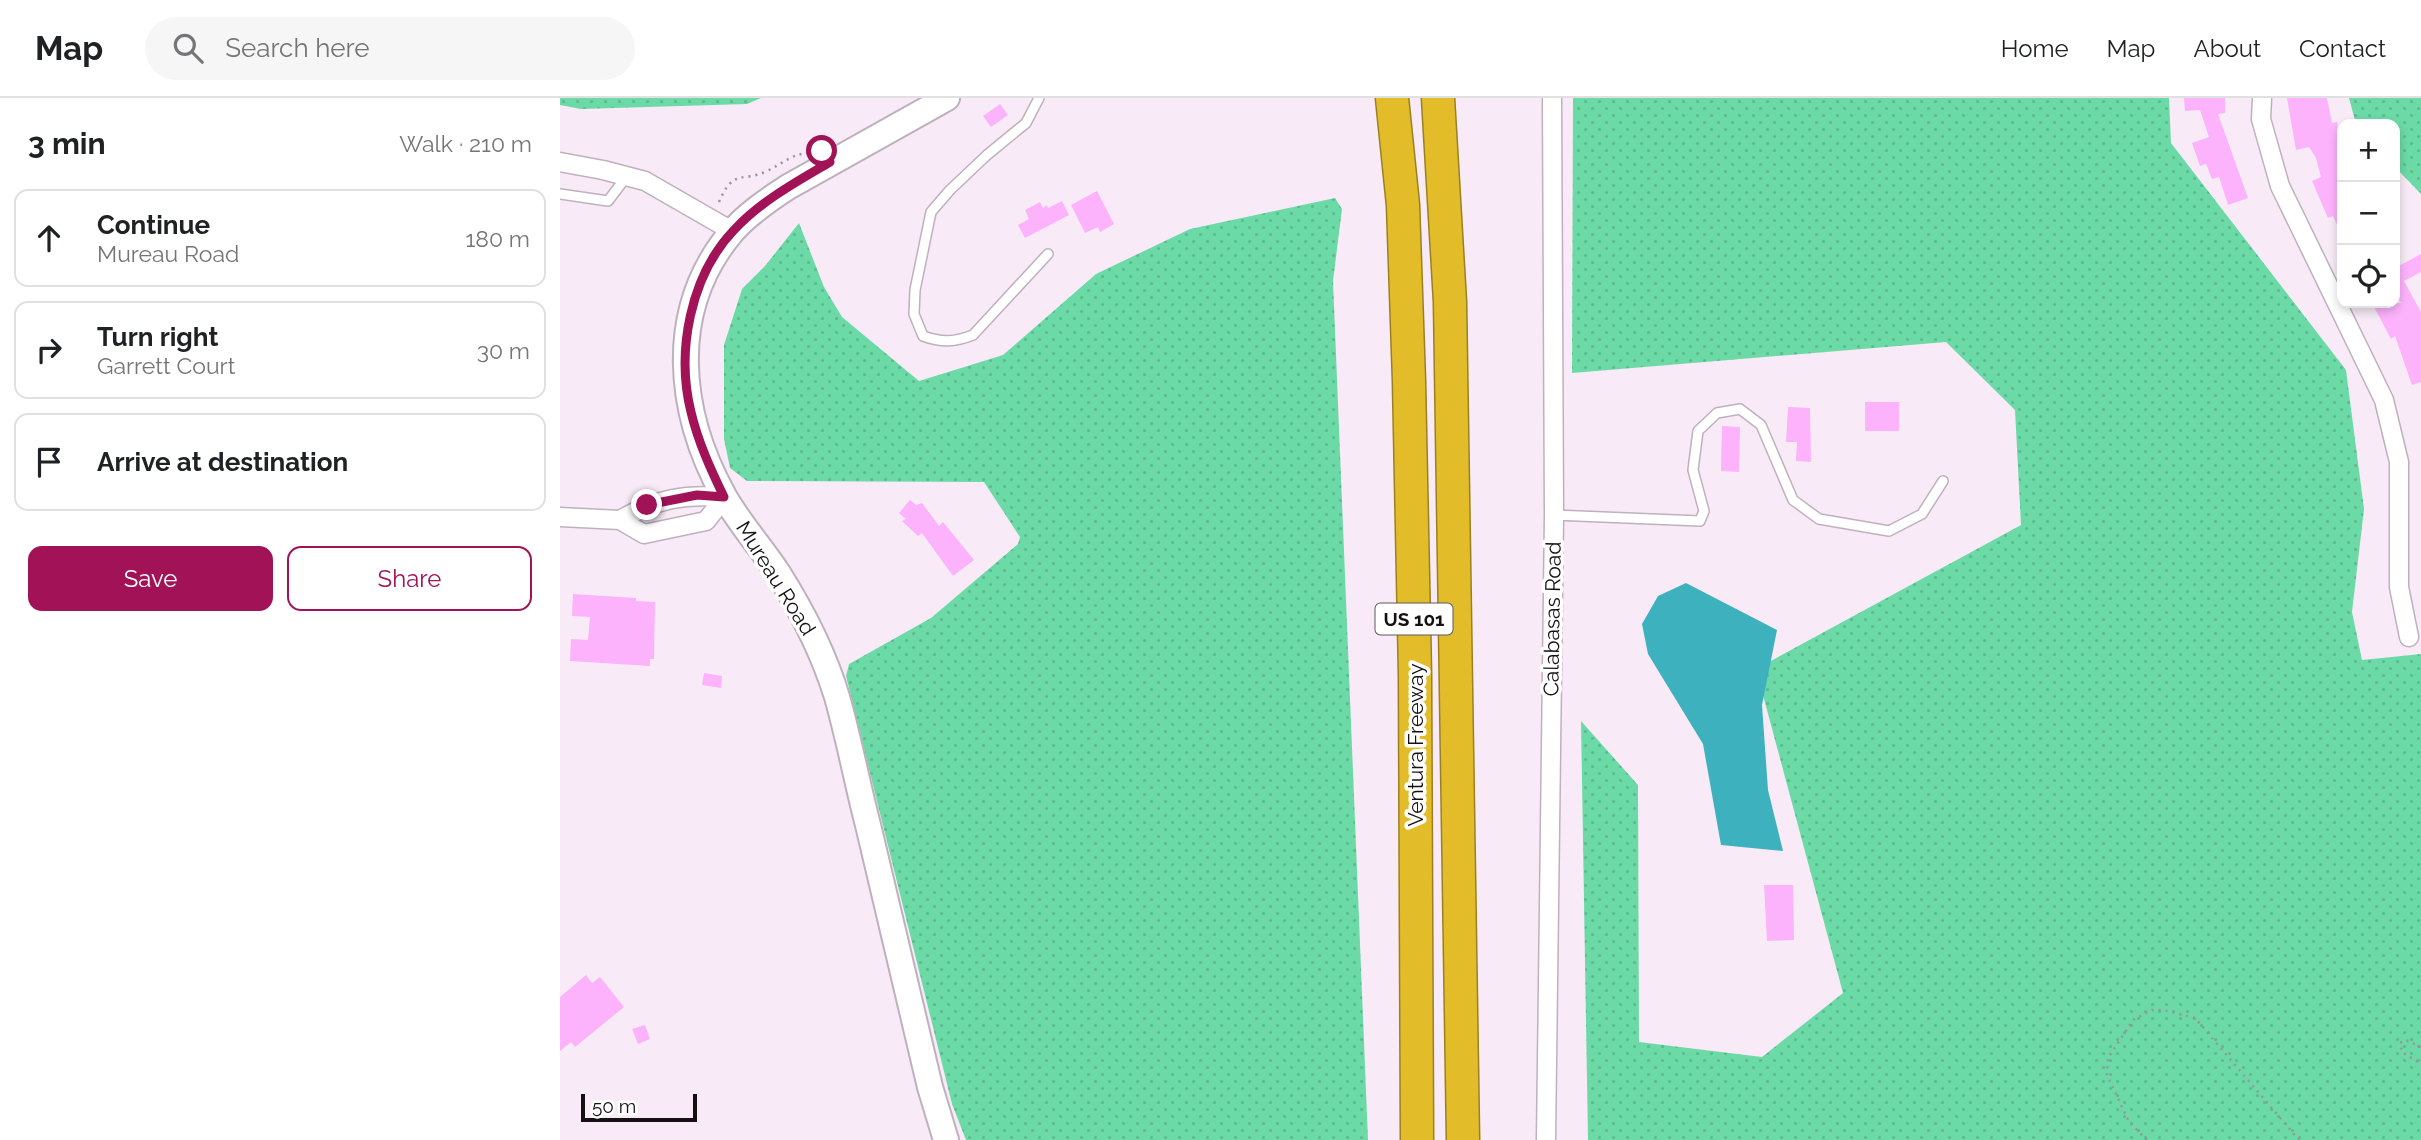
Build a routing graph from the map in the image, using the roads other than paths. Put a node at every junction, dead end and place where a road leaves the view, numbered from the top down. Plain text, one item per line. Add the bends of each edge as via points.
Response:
1 (947, 98) edge
2 (1039, 98) edge
3 (1392, 98) edge
4 (1438, 98) edge
5 (1552, 98) edge
6 (2262, 98) edge
7 (560, 162) edge
8 (627, 176) junction
9 (560, 194) edge
10 (732, 231) junction
11 (1048, 254) dead end
12 (1943, 481) dead end
13 (724, 497) junction
14 (1553, 515) junction
15 (560, 517) edge
16 (620, 520) junction
17 (2409, 637) dead end
18 (946, 1140) edge
19 (1417, 1140) edge
20 (1463, 1140) edge
21 (1546, 1140) edge

1 - 10 main road, Mureau Road via 830,162 768,201
2 - 11 lane via 1026,123 931,212 915,290 914,314 923,336 939,342 973,335
3 - 19 highway, Ventura Freeway / US 101 via 1403,205 1409,381
4 - 20 highway, Ventura Freeway / US 101 via 1450,302
5 - 14 street, Calabasas Road
6 - 17 street via 2261,119 2280,186 2384,400 2399,462 2399,587
7 - 8 street
8 - 9 lane via 608,201
8 - 10 street via 666,191
10 - 13 main road, Mureau Road via 703,279 685,348 690,412
12 - 14 lane via 1922,514 1889,531 1819,519 1793,500 1761,425 1740,409 1717,413 1698,432 1693,470 1704,511 1700,521
13 - 16 street via 697,495 647,505
13 - 16 street via 706,521 644,534
13 - 18 main road, Mureau Road via 806,623 837,696
14 - 21 street, Calabasas Road
15 - 16 street

